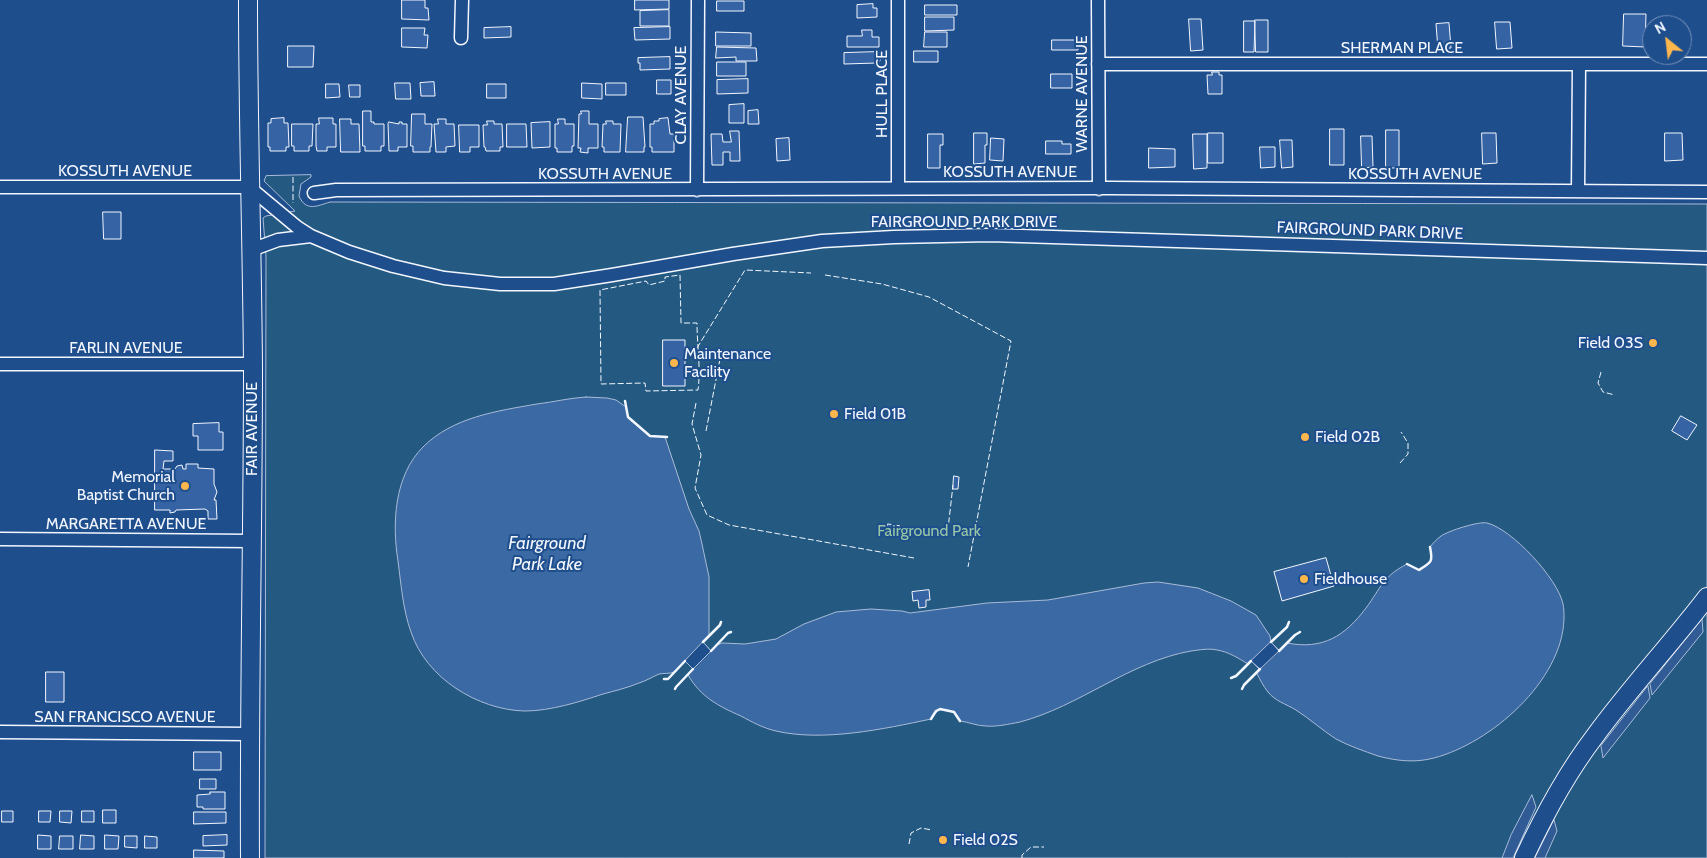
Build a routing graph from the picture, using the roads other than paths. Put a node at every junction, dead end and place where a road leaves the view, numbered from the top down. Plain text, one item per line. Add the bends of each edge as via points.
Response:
1 (248, 0) edge
2 (462, 0) edge
3 (698, 0) edge
4 (898, 0) edge
5 (1098, 0) edge
6 (461, 38) dead end
7 (1098, 64) junction
8 (1707, 64) edge
9 (1578, 65) junction
10 (0, 187) edge
11 (249, 187) junction
12 (898, 188) junction
13 (1099, 189) junction
14 (697, 190) junction
15 (1578, 190) junction
16 (314, 192) dead end
17 (1707, 192) edge
18 (311, 236) junction
19 (251, 250) junction
20 (1707, 258) edge
21 (0, 364) edge
22 (253, 364) junction
23 (0, 539) edge
24 (251, 541) junction
25 (1707, 597) edge
26 (0, 732) edge
27 (249, 734) junction
28 (250, 858) edge
29 (1524, 858) edge

1 - 11 street, FAIR AVENUE
2 - 6 street
3 - 14 street, CLAY AVENUE
4 - 12 street, HULL PLACE
5 - 7 street, WARNE AVENUE
7 - 9 street, SHERMAN PLACE
7 - 13 street, WARNE AVENUE
8 - 9 street, SHERMAN PLACE
9 - 15 street
10 - 11 street, KOSSUTH AVENUE
11 - 18 street, FAIRGROUND PARK DRIVE
11 - 19 street, FAIR AVENUE
12 - 13 street, KOSSUTH AVENUE
12 - 14 street, KOSSUTH AVENUE
13 - 15 street, KOSSUTH AVENUE
14 - 16 street, KOSSUTH AVENUE
15 - 17 street, KOSSUTH AVENUE
18 - 19 street via 278,240
18 - 20 street, FAIRGROUND PARK DRIVE via 393,266 444,278 500,284 554,284 822,241 894,237 990,235
19 - 22 street, FAIR AVENUE
21 - 22 street, FARLIN AVENUE
22 - 24 street, FAIR AVENUE
23 - 24 street, MARGARETTA AVENUE
24 - 27 street, FAIR AVENUE
25 - 29 street via 1594,737 1565,780
26 - 27 street, SAN FRANCISCO AVENUE
27 - 28 street, FAIR AVENUE

